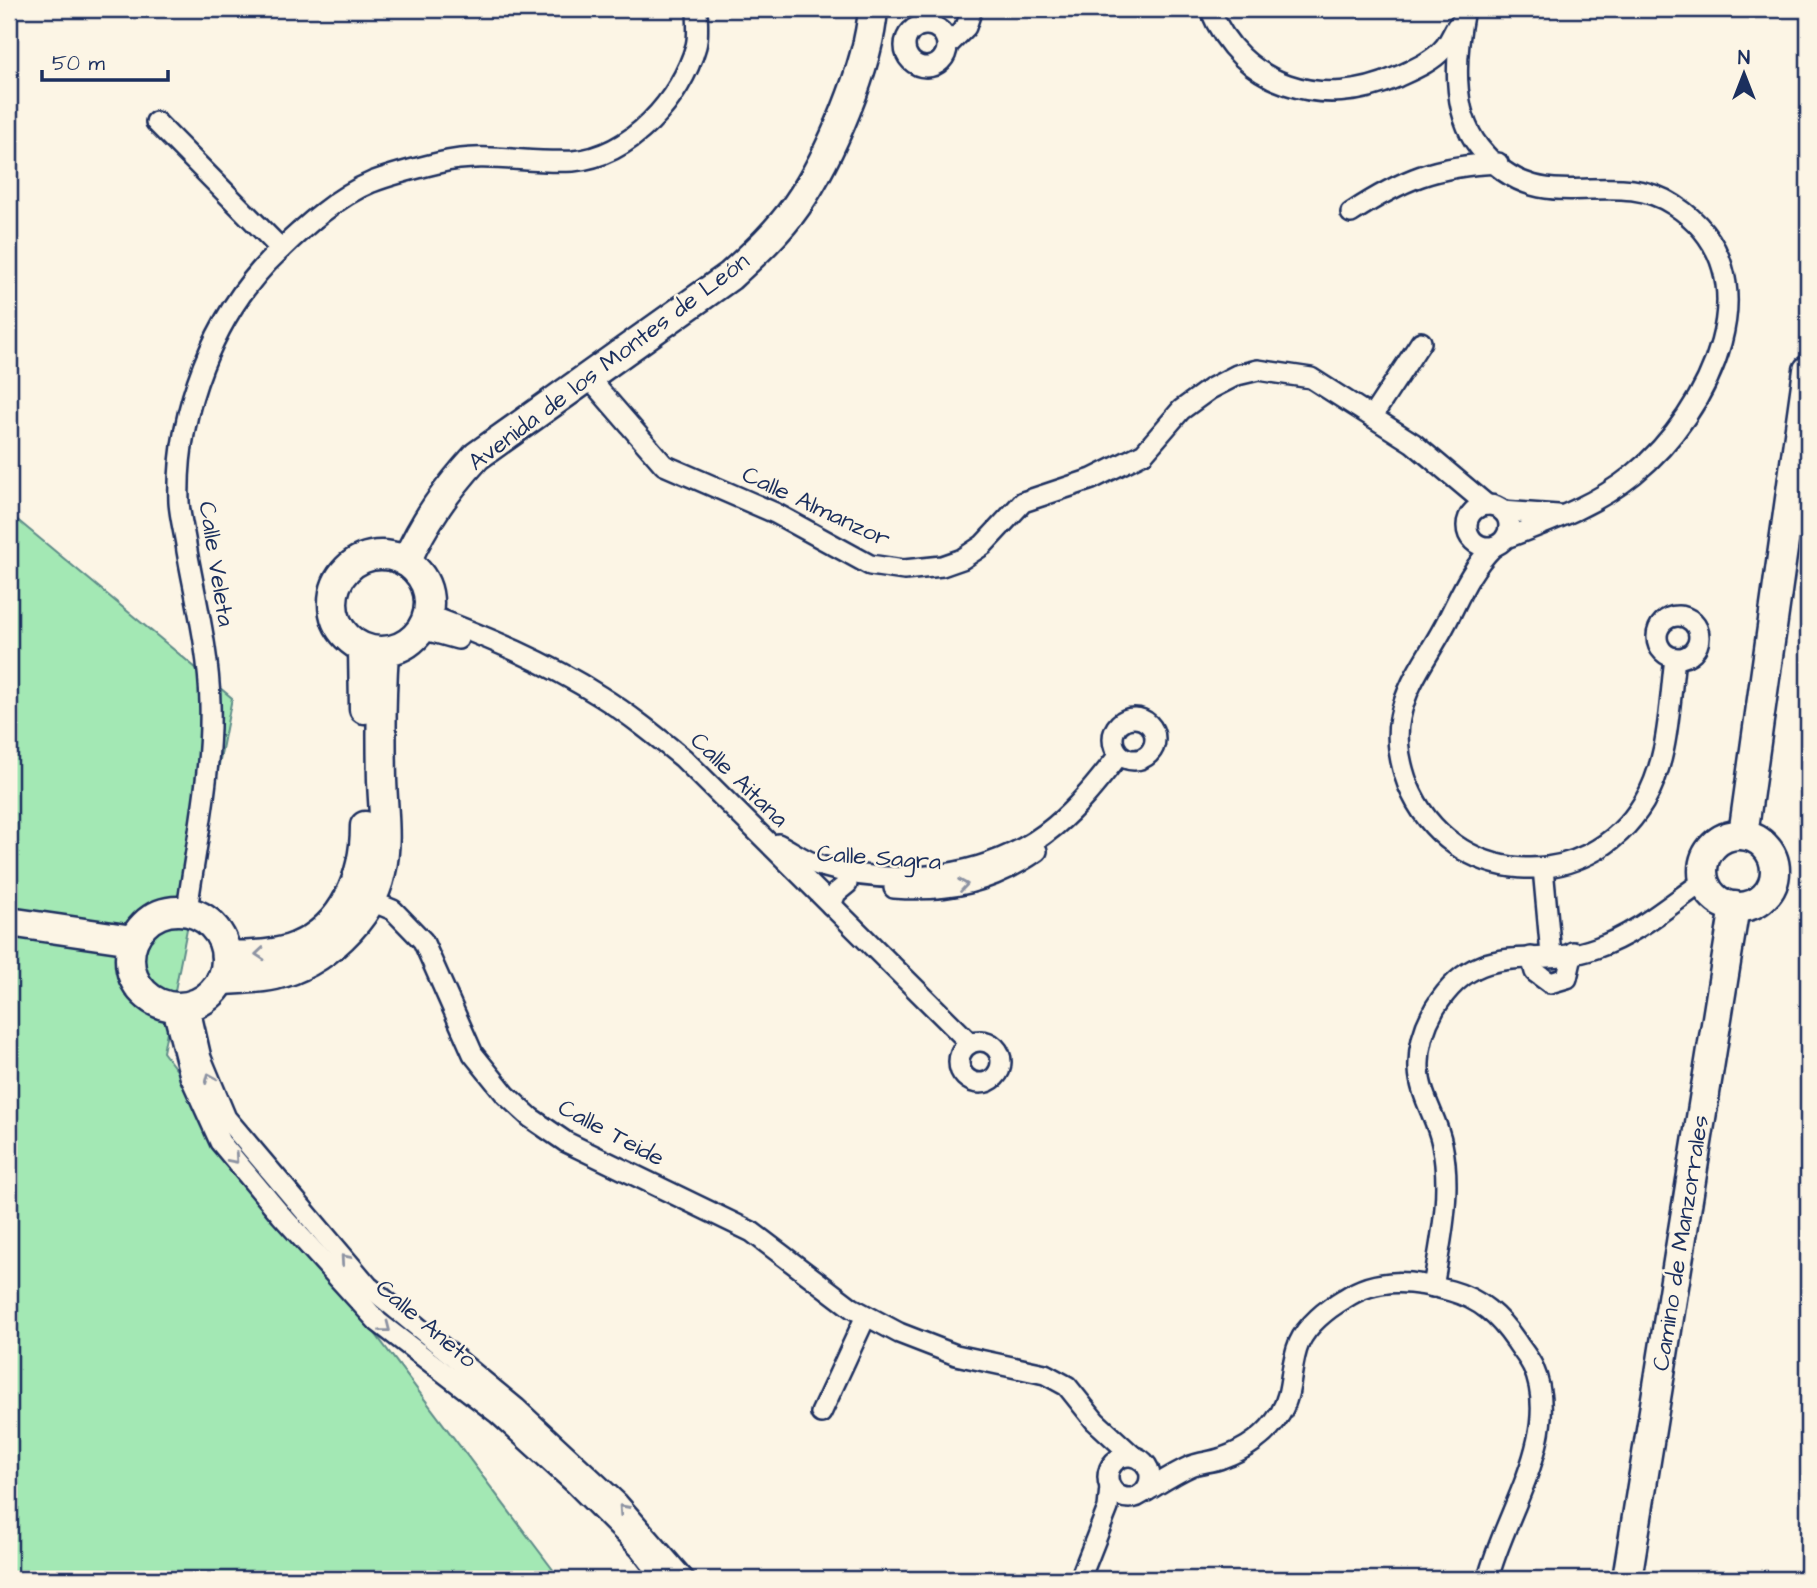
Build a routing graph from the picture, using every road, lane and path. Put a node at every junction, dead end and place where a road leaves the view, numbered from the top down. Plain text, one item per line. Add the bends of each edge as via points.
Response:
1 (697, 9) edge
2 (856, 9) edge
3 (873, 9) edge
4 (972, 9) edge
5 (1210, 9) edge
6 (1466, 11) edge
7 (948, 45) dead end
8 (156, 122) dead end
9 (1497, 163) junction
10 (1351, 213) dead end
11 (281, 249) junction
12 (1420, 342) dead end
13 (1808, 370) edge
14 (587, 376) junction
15 (1373, 415) junction
16 (1451, 478) junction
17 (1494, 508) junction
18 (1566, 515) junction
19 (1468, 528) junction
20 (1500, 542) junction
21 (397, 559) junction
22 (1466, 581) junction
23 (425, 622) junction
24 (373, 650) junction
25 (1675, 658) dead end
26 (1123, 757) dead end
27 (761, 835) junction
28 (1743, 835) junction
29 (1543, 868) junction
30 (796, 876) junction
31 (1704, 881) junction
32 (831, 890) junction
33 (371, 901) junction
34 (1735, 906) junction
35 (187, 911) junction
36 (9, 922) edge
37 (9, 940) edge
38 (131, 949) junction
39 (1573, 952) junction
40 (1552, 955) junction
41 (1531, 957) junction
42 (224, 968) junction
43 (181, 1006) junction
44 (966, 1047) dead end
45 (1433, 1287) junction
46 (866, 1316) junction
47 (821, 1413) dead end
48 (1095, 1421) junction
49 (1135, 1456) junction
50 (1194, 1465) junction
51 (1109, 1478) junction
52 (1139, 1495) junction
53 (1094, 1549) junction
54 (669, 1575) edge
55 (1080, 1579) edge
56 (1488, 1579) edge
57 (1627, 1579) edge

1 - 11 street, Calle Veleta via 697,43 681,83 663,111 613,150 575,160 488,156 440,163 371,182 317,217
2 - 21 street, Avenida de los Montes de León via 844,62 811,141 781,196 714,267 460,447 416,501
3 - 14 street, Avenida de los Montes de León via 860,71 828,149 797,205 759,251 730,276
4 - 7 street via 966,27
5 - 6 street via 1220,33 1245,62 1285,86 1328,92 1373,88 1414,69 1443,50
6 - 9 street via 1457,81 1463,111 1479,147
8 - 11 street
9 - 10 street via 1418,175
9 - 18 street via 1534,186 1589,192 1613,187 1648,192 1672,204 1694,220 1713,244 1727,297 1725,335 1716,365 1661,450 1613,489
11 - 35 street, Calle Veleta via 233,307 211,346 191,399 181,445 179,504 211,701 211,740
12 - 15 street
13 - 28 street
14 - 15 street, Calle Almanzor via 664,465 775,513 870,565 904,570 962,559 983,545 1023,502 1092,479 1144,453 1181,410 1237,375 1258,370 1311,378
14 - 21 street, Avenida de los Montes de León via 477,456 445,491
15 - 16 street, Calle Almanzor via 1435,459
16 - 17 street, Calle Almanzor
16 - 19 street, Calle Almanzor
17 - 18 street
17 - 19 street via 1475,509
17 - 20 street via 1509,524
18 - 20 street
19 - 20 street via 1479,546
19 - 22 street, Calle Almanzor
20 - 22 street, Calle Almanzor
21 - 23 street via 426,585
21 - 24 street via 358,561 345,570 332,598 339,628 349,640
22 - 29 street, Calle Almanzor via 1407,687 1399,720 1399,761 1414,800 1434,828 1459,850 1524,870
23 - 24 street via 412,640 399,648
23 - 27 street, Calle Aitana via 485,637 599,695 683,758
23 - 30 street, Calle Aitana via 598,707 690,776
24 - 33 street via 384,843
24 -> 42 street via 365,847 351,896 334,919 297,947
25 - 29 street, Calle Almanzor via 1662,758 1645,802 1617,838 1562,866
26 - 32 street, Calle Sagra via 1083,801 1013,853 976,868 926,876 861,875
27 - 30 street, Calle Aitana
27 - 32 street, Calle Sagra via 819,866
28 - 31 street via 1720,839 1711,847 1705,857
28 - 34 street via 1754,838 1770,853 1775,875 1766,895 1746,906
29 - 40 street
30 - 32 street, Calle Aitana
30 - 32 street, Calle Sagra
31 - 34 street via 1716,898
31 - 39 street via 1635,931 1594,949
32 - 44 street, Calle Aitana
33 - 42 street via 334,944 309,962 275,975
33 - 46 street, Calle Teide via 393,910 423,942 473,1054 531,1118 566,1142 752,1232
34 - 57 street, Camino de Manzorrales
35 - 38 street via 155,916 142,926
35 - 42 street via 215,927 223,941
36 - 38 street
37 - 38 street
38 - 43 street via 131,973 146,996
39 - 40 street
39 - 41 street via 1567,978 1550,983 1535,972
40 - 41 street
41 - 45 street via 1475,967 1445,992 1421,1037 1422,1093 1442,1143 1447,1177
42 - 43 street via 202,1000
43 - 54 street, Calle Aneto via 190,1076 220,1142 281,1214 378,1322 498,1414
45 - 50 street via 1408,1281 1381,1283 1346,1297 1315,1321 1299,1343 1280,1414 1256,1441 1223,1458
45 - 56 street via 1487,1306 1508,1328 1534,1367 1542,1404 1539,1441
46 - 47 street
46 - 48 street, Calle Teide via 956,1355 1045,1374 1067,1386
48 - 49 street, Calle Teide
48 - 51 street, Calle Teide
49 - 50 street
49 - 51 street via 1118,1458
49 - 52 street via 1150,1472 1149,1486
50 - 52 street
51 - 52 street via 1120,1497
51 - 53 street, Calle Teide via 1108,1508
52 - 53 street, Calle Teide
53 - 55 street, Calle Teide

